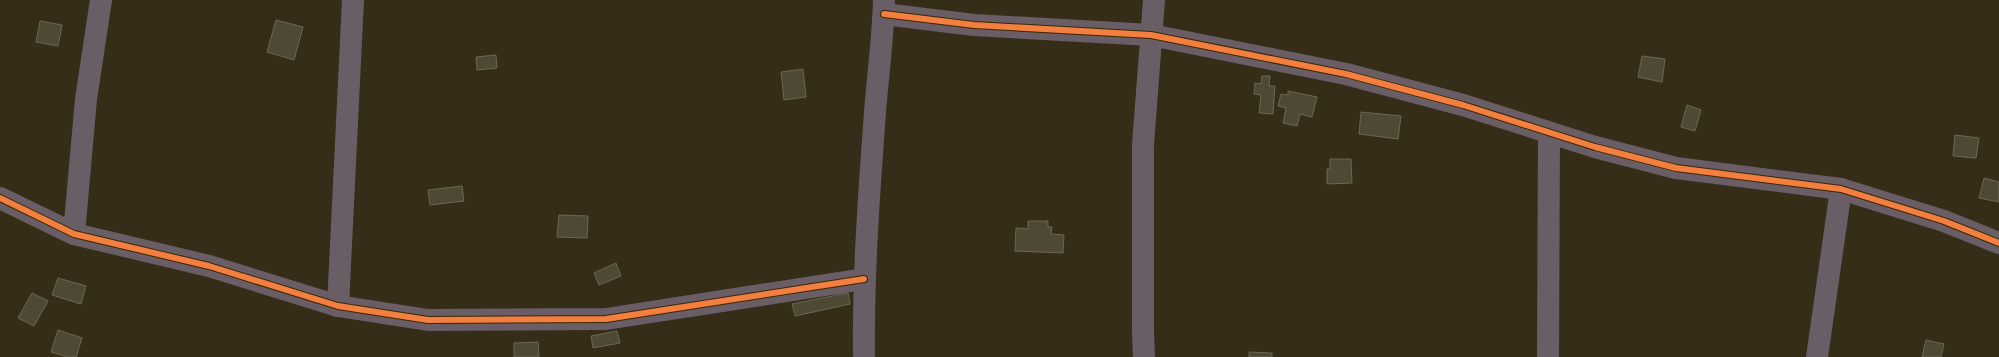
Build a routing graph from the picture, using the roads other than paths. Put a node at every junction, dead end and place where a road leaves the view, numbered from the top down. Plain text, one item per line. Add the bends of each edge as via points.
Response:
1 (101, 0) edge
2 (353, 0) edge
3 (1154, 0) edge
4 (884, 7) edge
5 (1150, 35) junction
6 (1549, 133) junction
7 (1841, 189) junction
8 (0, 198) edge
9 (74, 234) junction
10 (1999, 243) edge
11 (864, 279) junction
12 (338, 306) junction
13 (864, 357) edge
14 (1144, 357) edge
15 (1548, 357) edge
16 (1817, 357) edge

1 - 9 street via 86,99
2 - 12 street
3 - 5 street
4 - 5 street via 974,25
4 - 11 street
5 - 6 street via 1346,74 1463,105
5 - 14 street via 1143,146
6 - 7 street via 1676,168
6 - 15 street
7 - 10 street via 1944,221
7 - 16 street
8 - 9 street
9 - 12 street via 209,266
11 - 12 street via 606,319 428,320
11 - 13 street

